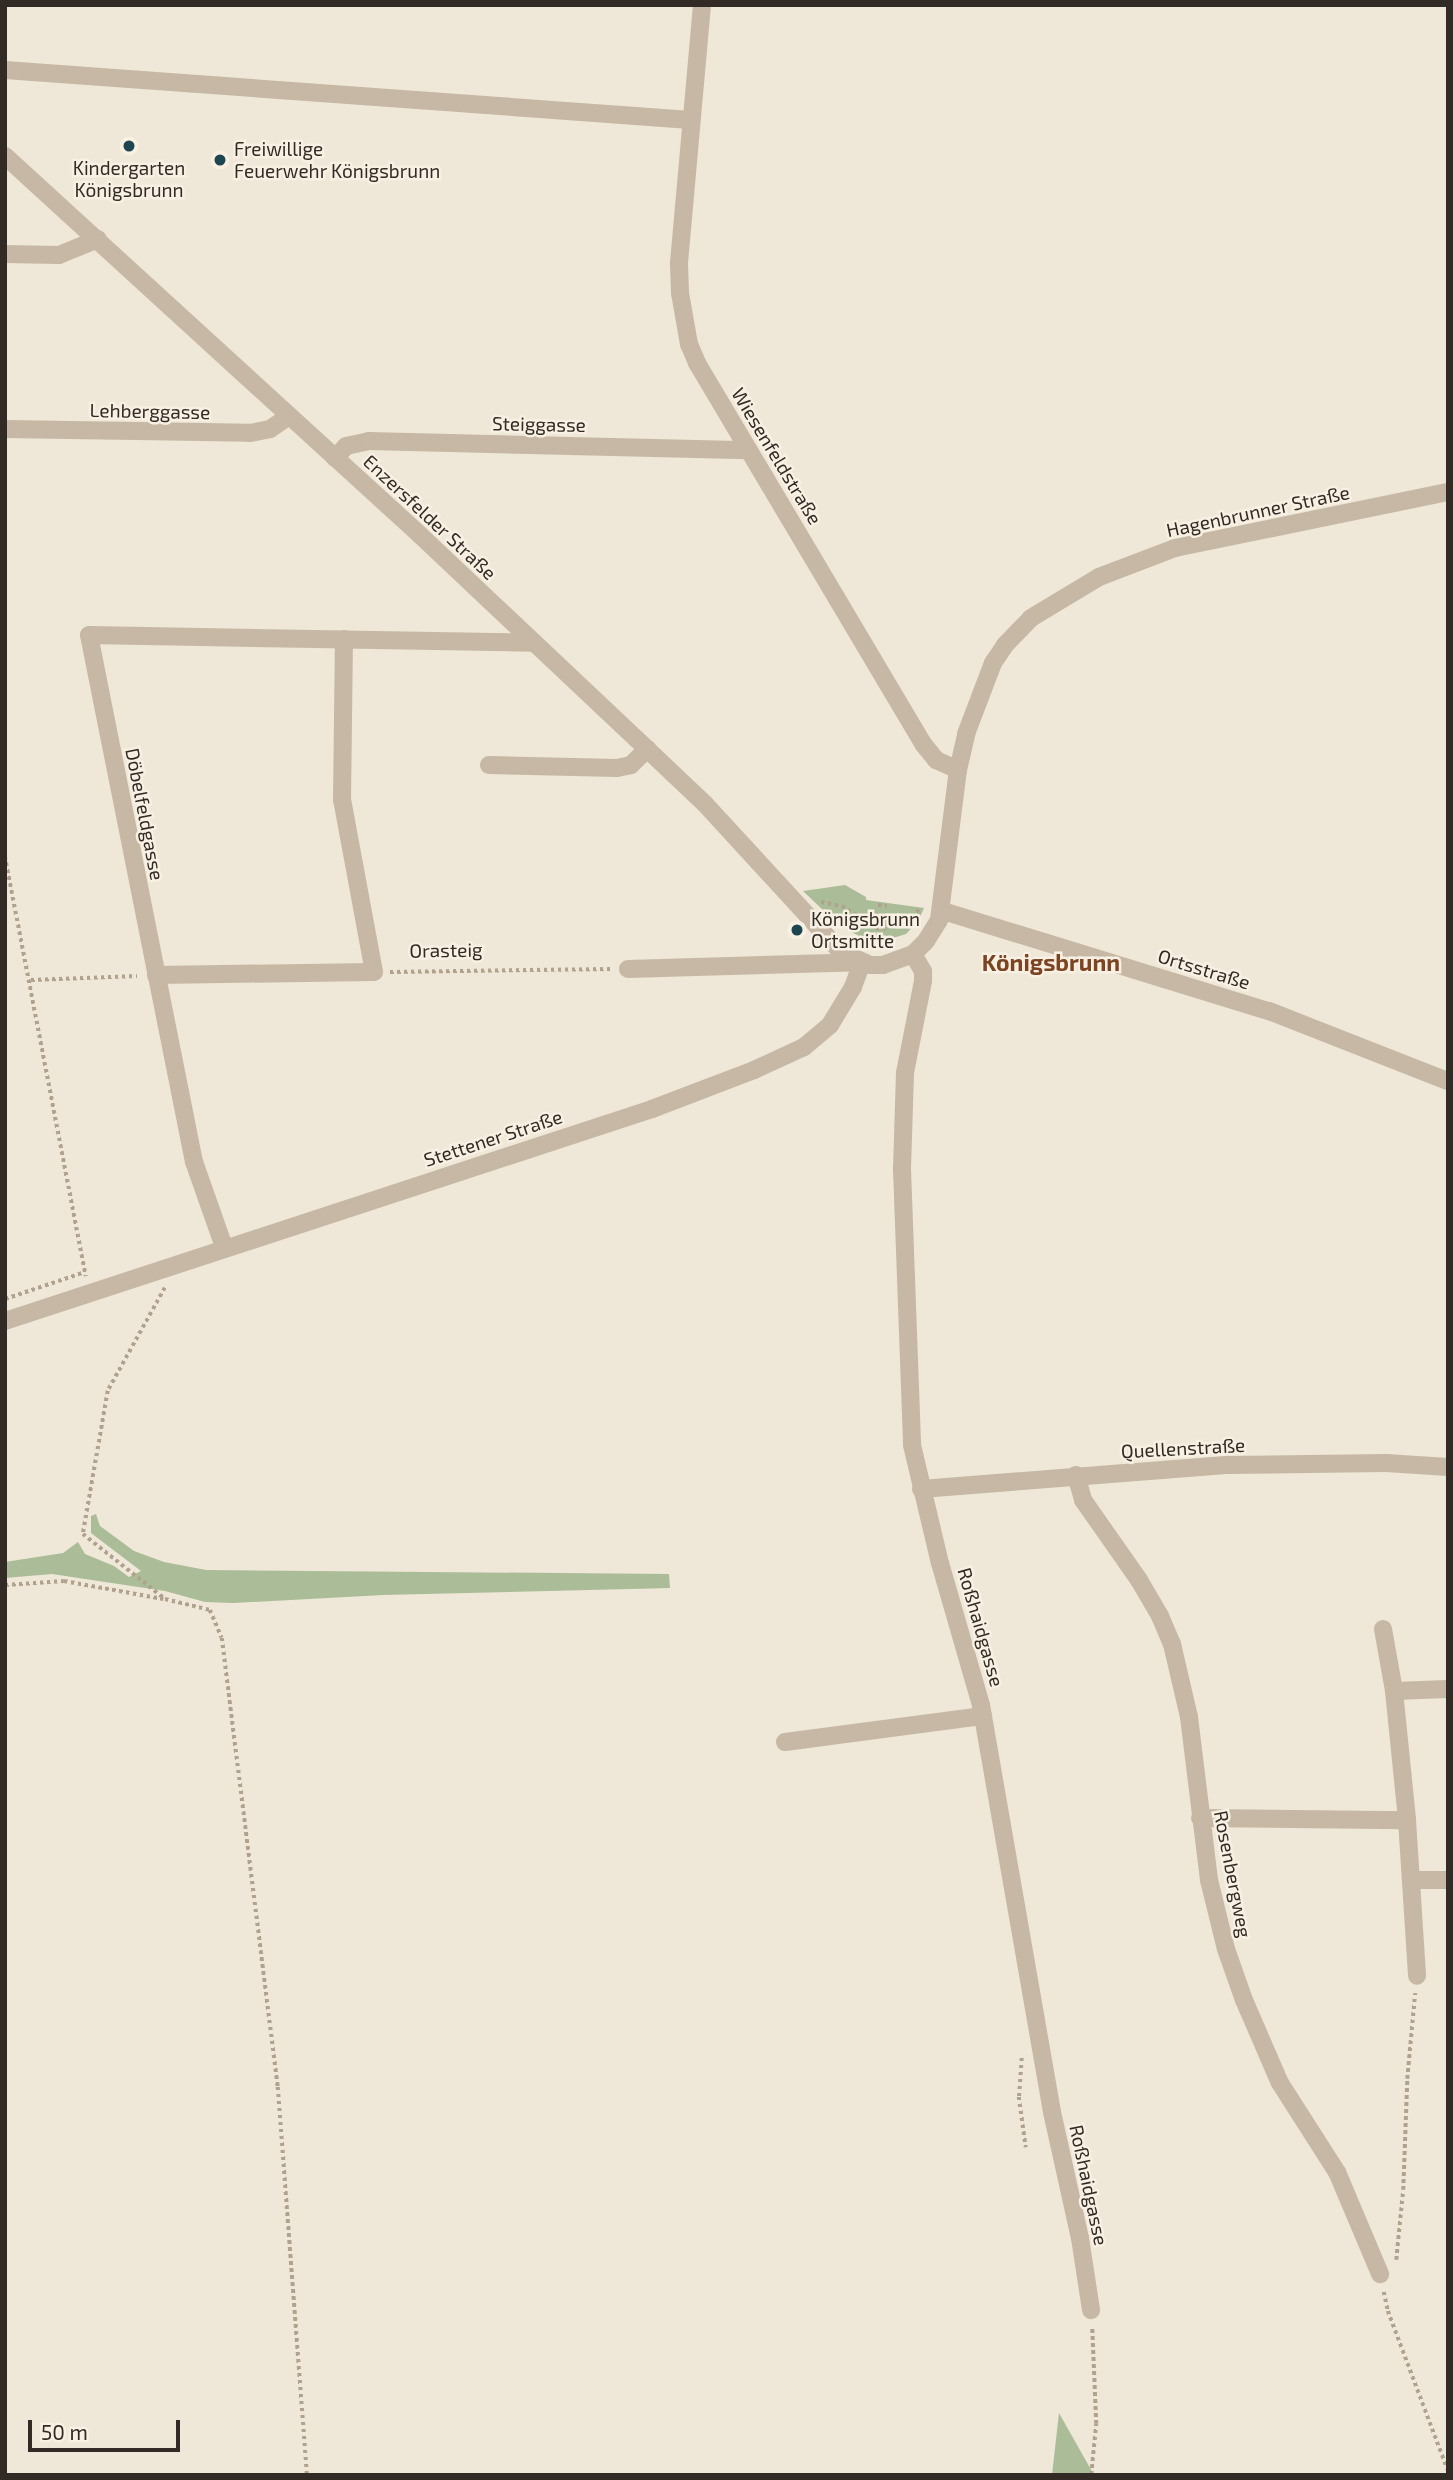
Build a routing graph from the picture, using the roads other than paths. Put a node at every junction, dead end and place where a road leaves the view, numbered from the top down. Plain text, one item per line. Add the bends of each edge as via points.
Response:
1 (702, 5) edge
2 (5, 70) edge
3 (690, 120) junction
4 (5, 156) edge
5 (98, 239) junction
6 (5, 254) edge
7 (289, 416) junction
8 (5, 429) edge
9 (748, 450) junction
10 (335, 458) junction
11 (1448, 492) edge
12 (344, 639) junction
13 (534, 643) junction
14 (647, 749) junction
15 (489, 765) dead end
16 (958, 770) junction
17 (943, 911) junction
18 (913, 954) junction
19 (862, 962) junction
20 (628, 969) road end
21 (156, 975) junction
22 (1448, 1081) edge
23 (224, 1247) junction
24 (5, 1321) edge
25 (1448, 1467) edge
26 (1076, 1475) junction
27 (921, 1489) junction
28 (1383, 1629) dead end
29 (1448, 1689) edge
30 (1394, 1691) junction
31 (983, 1716) junction
32 (785, 1742) dead end
33 (1200, 1818) junction
34 (1407, 1820) junction
35 (1412, 1880) junction
36 (1448, 1880) edge
37 (1417, 1976) road end
38 (1380, 2274) road end
39 (1091, 2310) road end

1 - 3 street, Wiesenfeldstraße
2 - 3 street
3 - 9 street, Wiesenfeldstraße via 679,264 682,308 697,363
4 - 5 street, Enzersfelder Straße
5 - 6 street via 59,255
5 - 7 street, Enzersfelder Straße
7 - 8 street, Lehberggasse via 270,429 250,433
7 - 10 street, Enzersfelder Straße
9 - 10 street, Steiggasse via 369,441 346,446
9 - 16 street, Wiesenfeldstraße via 924,745 936,760
10 - 13 street, Enzersfelder Straße
11 - 16 street, Hagenbrunner Straße via 1187,545 1074,590 1018,630 993,663 974,707
12 - 13 street, Döbelfeldgasse
12 - 21 street via 342,800 374,972
12 - 21 street, Döbelfeldgasse via 89,635
13 - 14 street, Enzersfelder Straße
14 - 15 street via 631,765 617,768
14 - 19 street, Enzersfelder Straße via 705,804 841,952
16 - 17 street, Hagenbrunner Straße
17 - 18 street, Hagenbrunner Straße via 935,930
17 - 22 street, Ortsstraße via 1269,1010
18 - 19 street via 883,965
18 - 27 street, Roßhaidgasse via 923,981 905,1073 902,1181 911,1432
19 - 20 street
19 - 23 street, Stettener Straße via 831,1025 804,1047 754,1070 639,1113
21 - 23 street, Döbelfeldgasse via 194,1162
23 - 24 street, Stettener Straße
25 - 26 street, Quellenstraße via 1229,1465
26 - 27 street, Quellenstraße
26 - 33 street, Rosenbergweg via 1083,1500 1139,1580 1172,1644 1189,1717
27 - 31 street, Roßhaidgasse
28 - 30 street
29 - 30 street
30 - 34 street
31 - 32 street
31 - 39 street, Roßhaidgasse
33 - 34 street
33 - 38 street, Rosenbergweg via 1219,1924 1251,2018 1280,2083 1337,2172
34 - 35 street
35 - 36 street
35 - 37 street

